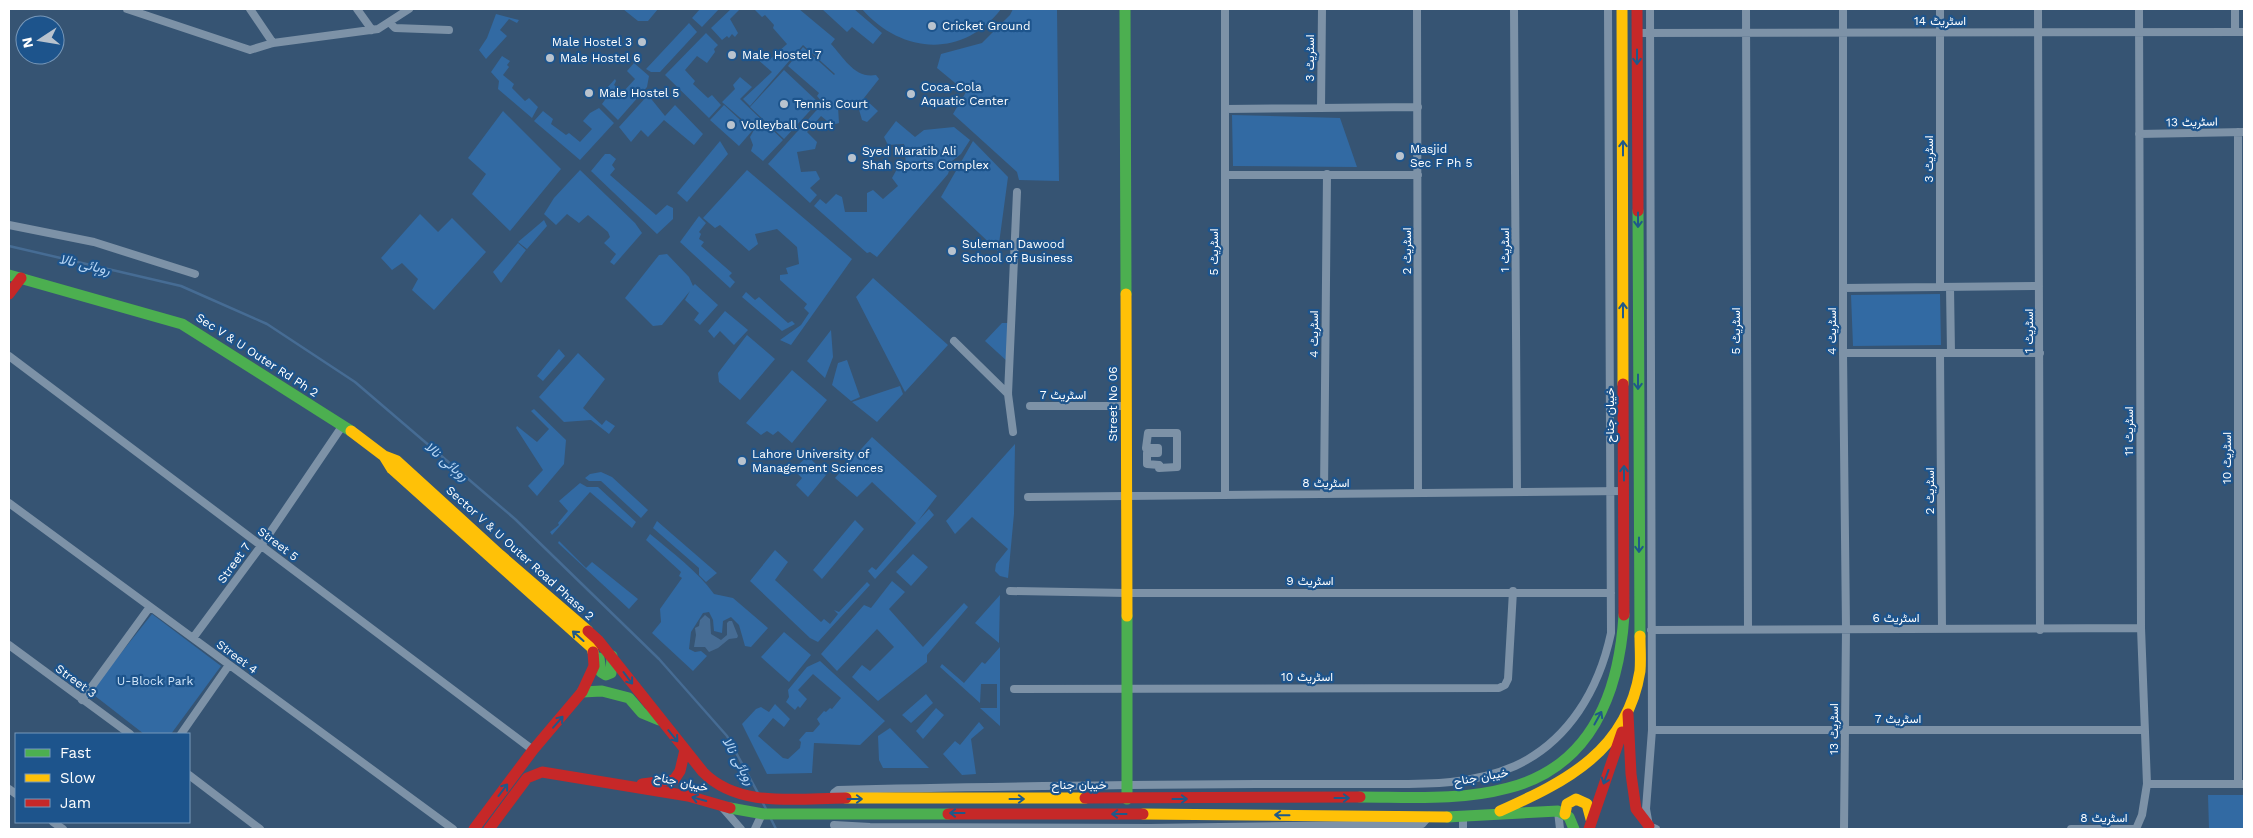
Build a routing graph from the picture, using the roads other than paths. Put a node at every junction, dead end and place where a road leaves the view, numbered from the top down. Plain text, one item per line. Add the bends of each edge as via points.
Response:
1 (127, 9) edge
2 (250, 9) edge
3 (357, 9) edge
4 (409, 9) edge
5 (1125, 9) edge
6 (1225, 9) edge
7 (1322, 9) edge
8 (1417, 9) edge
9 (1514, 9) edge
10 (1608, 9) edge
11 (1622, 9) edge
12 (1637, 9) edge
13 (1650, 9) edge
14 (1746, 9) edge
15 (1843, 9) edge
16 (1940, 9) edge
17 (2038, 9) edge
18 (2139, 9) edge
19 (2236, 9) edge
20 (390, 23) junction
21 (372, 30) junction
22 (449, 30) dead end
23 (2139, 31) junction
24 (1940, 32) junction
25 (2038, 32) junction
26 (2236, 32) junction
27 (2244, 32) edge
28 (1637, 33) junction
29 (1746, 33) junction
30 (1650, 34) junction
31 (1843, 34) junction
32 (273, 43) junction
33 (1418, 107) junction
34 (1322, 108) junction
35 (1225, 109) junction
36 (2241, 132) edge
37 (2140, 134) junction
38 (1225, 174) junction
39 (1326, 174) junction
40 (1418, 175) junction
41 (1017, 192) dead end
42 (9, 225) edge
43 (195, 274) dead end
44 (9, 275) edge
45 (21, 278) junction
46 (1940, 286) junction
47 (1950, 286) junction
48 (2039, 286) junction
49 (1843, 288) junction
50 (9, 294) edge
51 (954, 341) dead end
52 (1843, 353) junction
53 (1940, 353) junction
54 (1951, 353) junction
55 (2040, 353) junction
56 (9, 356) edge
57 (1008, 394) junction
58 (1030, 406) dead end
59 (1126, 406) junction
60 (343, 425) junction
61 (1013, 432) dead end
62 (384, 456) junction
63 (1147, 464) joint
64 (1517, 491) junction
65 (1610, 491) junction
66 (1624, 491) junction
67 (1418, 493) junction
68 (1324, 494) junction
69 (1126, 495) junction
70 (1225, 495) junction
71 (1028, 497) dead end
72 (9, 503) edge
73 (261, 546) junction
74 (1010, 591) dead end
75 (1513, 591) junction
76 (1611, 593) junction
77 (1126, 594) junction
78 (149, 608) junction
79 (2141, 628) junction
80 (1748, 629) junction
81 (1846, 629) junction
82 (1942, 629) junction
83 (1652, 630) junction
84 (2040, 630) junction
85 (1611, 633) junction
86 (1623, 634) junction
87 (194, 638) junction
88 (9, 645) edge
89 (592, 648) junction
90 (612, 656) junction
91 (229, 665) junction
92 (1014, 689) dead end
93 (1127, 689) junction
94 (582, 692) junction
95 (82, 700) junction
96 (1628, 714) junction
97 (661, 721) junction
98 (1652, 730) junction
99 (1845, 730) junction
100 (2144, 730) junction
101 (125, 733) edge
102 (181, 733) edge
103 (533, 750) junction
104 (685, 750) junction
105 (190, 776) edge
106 (1430, 784) junction
107 (2147, 784) junction
108 (2241, 784) edge
109 (1128, 785) junction
110 (629, 786) junction
111 (1430, 797) junction
112 (834, 799) junction
113 (1127, 799) junction
114 (721, 805) junction
115 (1561, 812) junction
116 (996, 813) junction
117 (763, 814) junction
118 (1150, 814) junction
119 (1494, 814) junction
120 (1429, 816) junction
121 (1463, 817) junction
122 (834, 823) edge
123 (55, 824) edge
124 (1590, 824) edge
125 (1653, 827) edge
126 (996, 828) edge
127 (1150, 828) edge
128 (63, 829) edge
129 (260, 829) edge
130 (452, 829) edge
131 (474, 829) edge
132 (489, 829) edge
133 (741, 829) edge
134 (755, 829) edge
135 (1463, 829) edge
136 (1560, 829) edge
137 (1574, 829) edge
138 (1844, 829) edge
139 (2071, 829) edge
140 (2136, 829) edge

1 - 32 street via 250,50
2 - 32 street
3 - 21 street
4 - 20 street
5 - 59 main road, Street No 06
6 - 35 street, اسٹریٹ 5
7 - 34 street, اسٹریٹ 3
8 - 33 street, اسٹریٹ 2
9 - 64 street, اسٹریٹ 1
10 - 65 street
66 -> 11 main road, خیبان جناح
12 - 28 main road, خیبان جناح
13 - 30 street
14 - 29 street
15 - 31 street
16 - 24 street
17 - 25 street
18 - 23 street
19 - 26 street
20 - 21 street
20 - 22 street via 395,28
21 - 32 street
23 - 25 street, اسٹریٹ 14
23 - 26 street, اسٹریٹ 14
23 - 37 street, اسٹریٹ 11
24 - 25 street, اسٹریٹ 14
24 - 31 street, اسٹریٹ 14
24 - 46 street, اسٹریٹ 3
25 - 48 street, اسٹریٹ 1
26 - 27 street, اسٹریٹ 14
28 - 30 street, اسٹریٹ 14
28 -> 96 main road, خیبان جناح via 1640,670
29 - 30 street, اسٹریٹ 14
29 - 31 street, اسٹریٹ 14
29 - 80 street, اسٹریٹ 5
30 - 83 street
31 - 49 street, اسٹریٹ 4
33 - 34 street
33 - 40 street, اسٹریٹ 2
34 - 35 street
35 - 38 street, اسٹریٹ 5
36 - 37 street, اسٹریٹ 13
36 - 108 street, اسٹریٹ 10
37 - 79 street, اسٹریٹ 11
38 - 39 street
38 - 70 street, اسٹریٹ 5
39 - 40 street
39 - 68 street, اسٹریٹ 4
40 - 67 street, اسٹریٹ 2
41 - 57 street
42 - 43 street via 94,242
44 - 45 main road, Sec V & U Outer Rd Ph 2
45 - 50 main road
45 - 60 main road, Sec V & U Outer Rd Ph 2 via 182,324
46 - 47 street
46 - 49 street
47 - 48 street
47 - 54 street
48 - 55 street, اسٹریٹ 1
49 - 52 street, اسٹریٹ 4
51 - 57 street
52 - 53 street
52 - 81 street, اسٹریٹ 4
53 - 54 street
53 - 82 street, اسٹریٹ 2
54 - 55 street
55 - 84 street, اسٹریٹ 1
56 - 73 street, Street 5
57 - 61 street
58 - 59 street, اسٹریٹ 7
59 - 69 main road, Street No 06
60 - 62 main road, Sector V & U Outer Road Phase 2
60 - 73 street, Street 7
89 -> 62 main road via 392,469
62 - 90 main road, Sector V & U Outer Road Phase 2 via 397,461
63 - 63 street via 1147,453 1158,453 1158,448 1146,448 1148,434 1177,433 1177,467 1160,468 1160,465
64 - 65 street, اسٹریٹ 8
64 - 67 street, اسٹریٹ 8
65 - 66 street, اسٹریٹ 8
65 - 76 street
66 - 86 main road, خیبان جناح
67 - 68 street, اسٹریٹ 8
68 - 70 street, اسٹریٹ 8
69 - 70 street, اسٹریٹ 8
69 - 71 street, اسٹریٹ 8
69 - 77 main road, Street No 06
72 - 78 street, Street 4
73 - 87 street, Street 7
73 - 103 street, Street 5
74 - 77 street, اسٹریٹ 9
75 - 76 street, اسٹریٹ 9
75 - 77 street, اسٹریٹ 9
75 - 93 street, اسٹریٹ 10 via 1508,679 1499,688
76 - 85 street
77 - 93 main road, Street No 06
78 - 87 street, Street 4
78 - 95 street
79 - 84 street, اسٹریٹ 6
79 - 100 street, اسٹریٹ 11
80 - 81 street, اسٹریٹ 6
80 - 83 street, اسٹریٹ 6
81 - 82 street, اسٹریٹ 6
81 - 99 street, اسٹریٹ 13
82 - 84 street, اسٹریٹ 6
83 - 98 street
85 - 86 street
85 - 106 street via 1603,666 1587,700 1573,720 1544,748 1515,766 1485,778
111 -> 86 main road, خیبان جناح via 1475,794 1514,786 1548,772 1569,757 1596,723 1609,698
87 - 91 street, Street 4
88 - 95 street, Street 3
89 - 90 main road via 604,675 611,673
89 - 94 main road via 595,666
90 -> 97 main road, Sector V & U Outer Road Phase 2
91 - 102 street
91 - 130 street, Street 4
92 - 93 street, اسٹریٹ 10
93 - 109 main road, Street No 06
94 - 97 main road via 602,691 629,698 642,713
103 -> 94 main road
95 - 101 street, Street 3
96 - 119 main road, خیبان جناح via 1611,741 1572,775
96 -> 124 main road
96 - 125 main road via 1636,809
97 -> 104 main road, خیبان جناح
98 - 99 street, اسٹریٹ 7
98 - 125 street via 1646,809
99 - 100 street, اسٹریٹ 7
99 - 138 street, اسٹریٹ 13
100 - 107 street, اسٹریٹ 11
131 -> 103 main road
104 - 110 main road via 680,775 672,782
104 - 112 main road, خیبان جناح via 710,780 737,795
105 - 129 street
106 - 109 street
106 - 111 street
107 - 108 street
107 - 140 street, اسٹریٹ 11 via 2142,815
109 - 112 street via 838,790
109 - 113 main road, Street No 06
114 -> 110 main road, خیبان جناح
110 - 132 main road, خیبان جناح via 537,773 527,778
113 -> 111 main road, خیبان جناح
112 -> 113 main road, خیبان جناح
114 - 117 main road, خیبان جناح
114 - 133 street
115 - 119 main road, خیبان جناح
115 - 124 main road via 1576,799 1587,804
115 - 136 street
115 - 137 main road via 1572,821
118 -> 116 main road, خیبان جناح
116 -> 122 main road, خیبان جناح
116 - 126 street
117 - 122 main road, خیبان جناح
117 - 134 street
120 -> 118 main road, خیبان جناح
118 - 127 street
119 - 121 main road, خیبان جناح
120 - 121 main road, خیبان جناح
120 - 127 street via 1422,824
121 - 135 street
122 - 126 street via 870,827
123 - 128 street
126 - 127 street
139 - 140 street, اسٹریٹ 8

